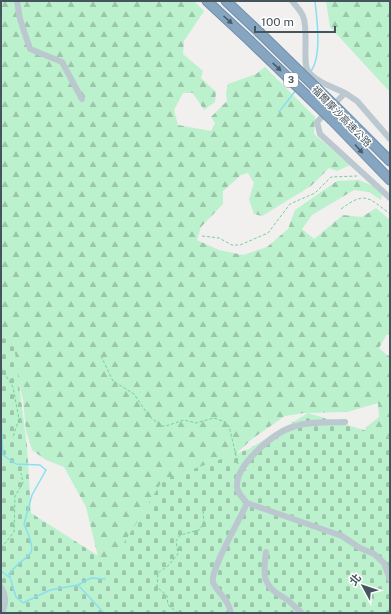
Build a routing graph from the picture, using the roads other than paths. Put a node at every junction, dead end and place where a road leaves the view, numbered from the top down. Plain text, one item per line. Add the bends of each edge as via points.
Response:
1 (17, 1) edge
2 (206, 1) edge
3 (226, 1) edge
4 (292, 1) edge
5 (345, 93) junction
6 (82, 98) dead end
7 (390, 139) edge
8 (390, 161) edge
9 (390, 180) edge
10 (390, 198) edge
11 (345, 422) dead end
12 (247, 503) junction
13 (266, 552) dead end
14 (390, 580) edge
15 (1, 587) edge
16 (1, 613) edge
17 (231, 613) edge
18 (302, 613) edge

1 - 6 lane via 30,49 62,62
2 -> 9 highway, 福爾摩沙高速公路 / 3, bridge via 332,120
3 - 8 highway, 福爾摩沙高速公路 / 3, bridge
4 - 5 lane via 304,16 307,71 320,81
5 - 7 lane via 357,101
5 - 10 lane via 317,122 320,134
11 - 12 lane via 304,424 274,435 241,472 236,486
12 - 14 lane via 342,536 374,554 384,563
12 - 17 lane via 237,526 224,545 220,560 212,574 213,583 229,602
13 - 18 lane via 264,568 267,586
15 - 16 lane via 5,593 5,607

